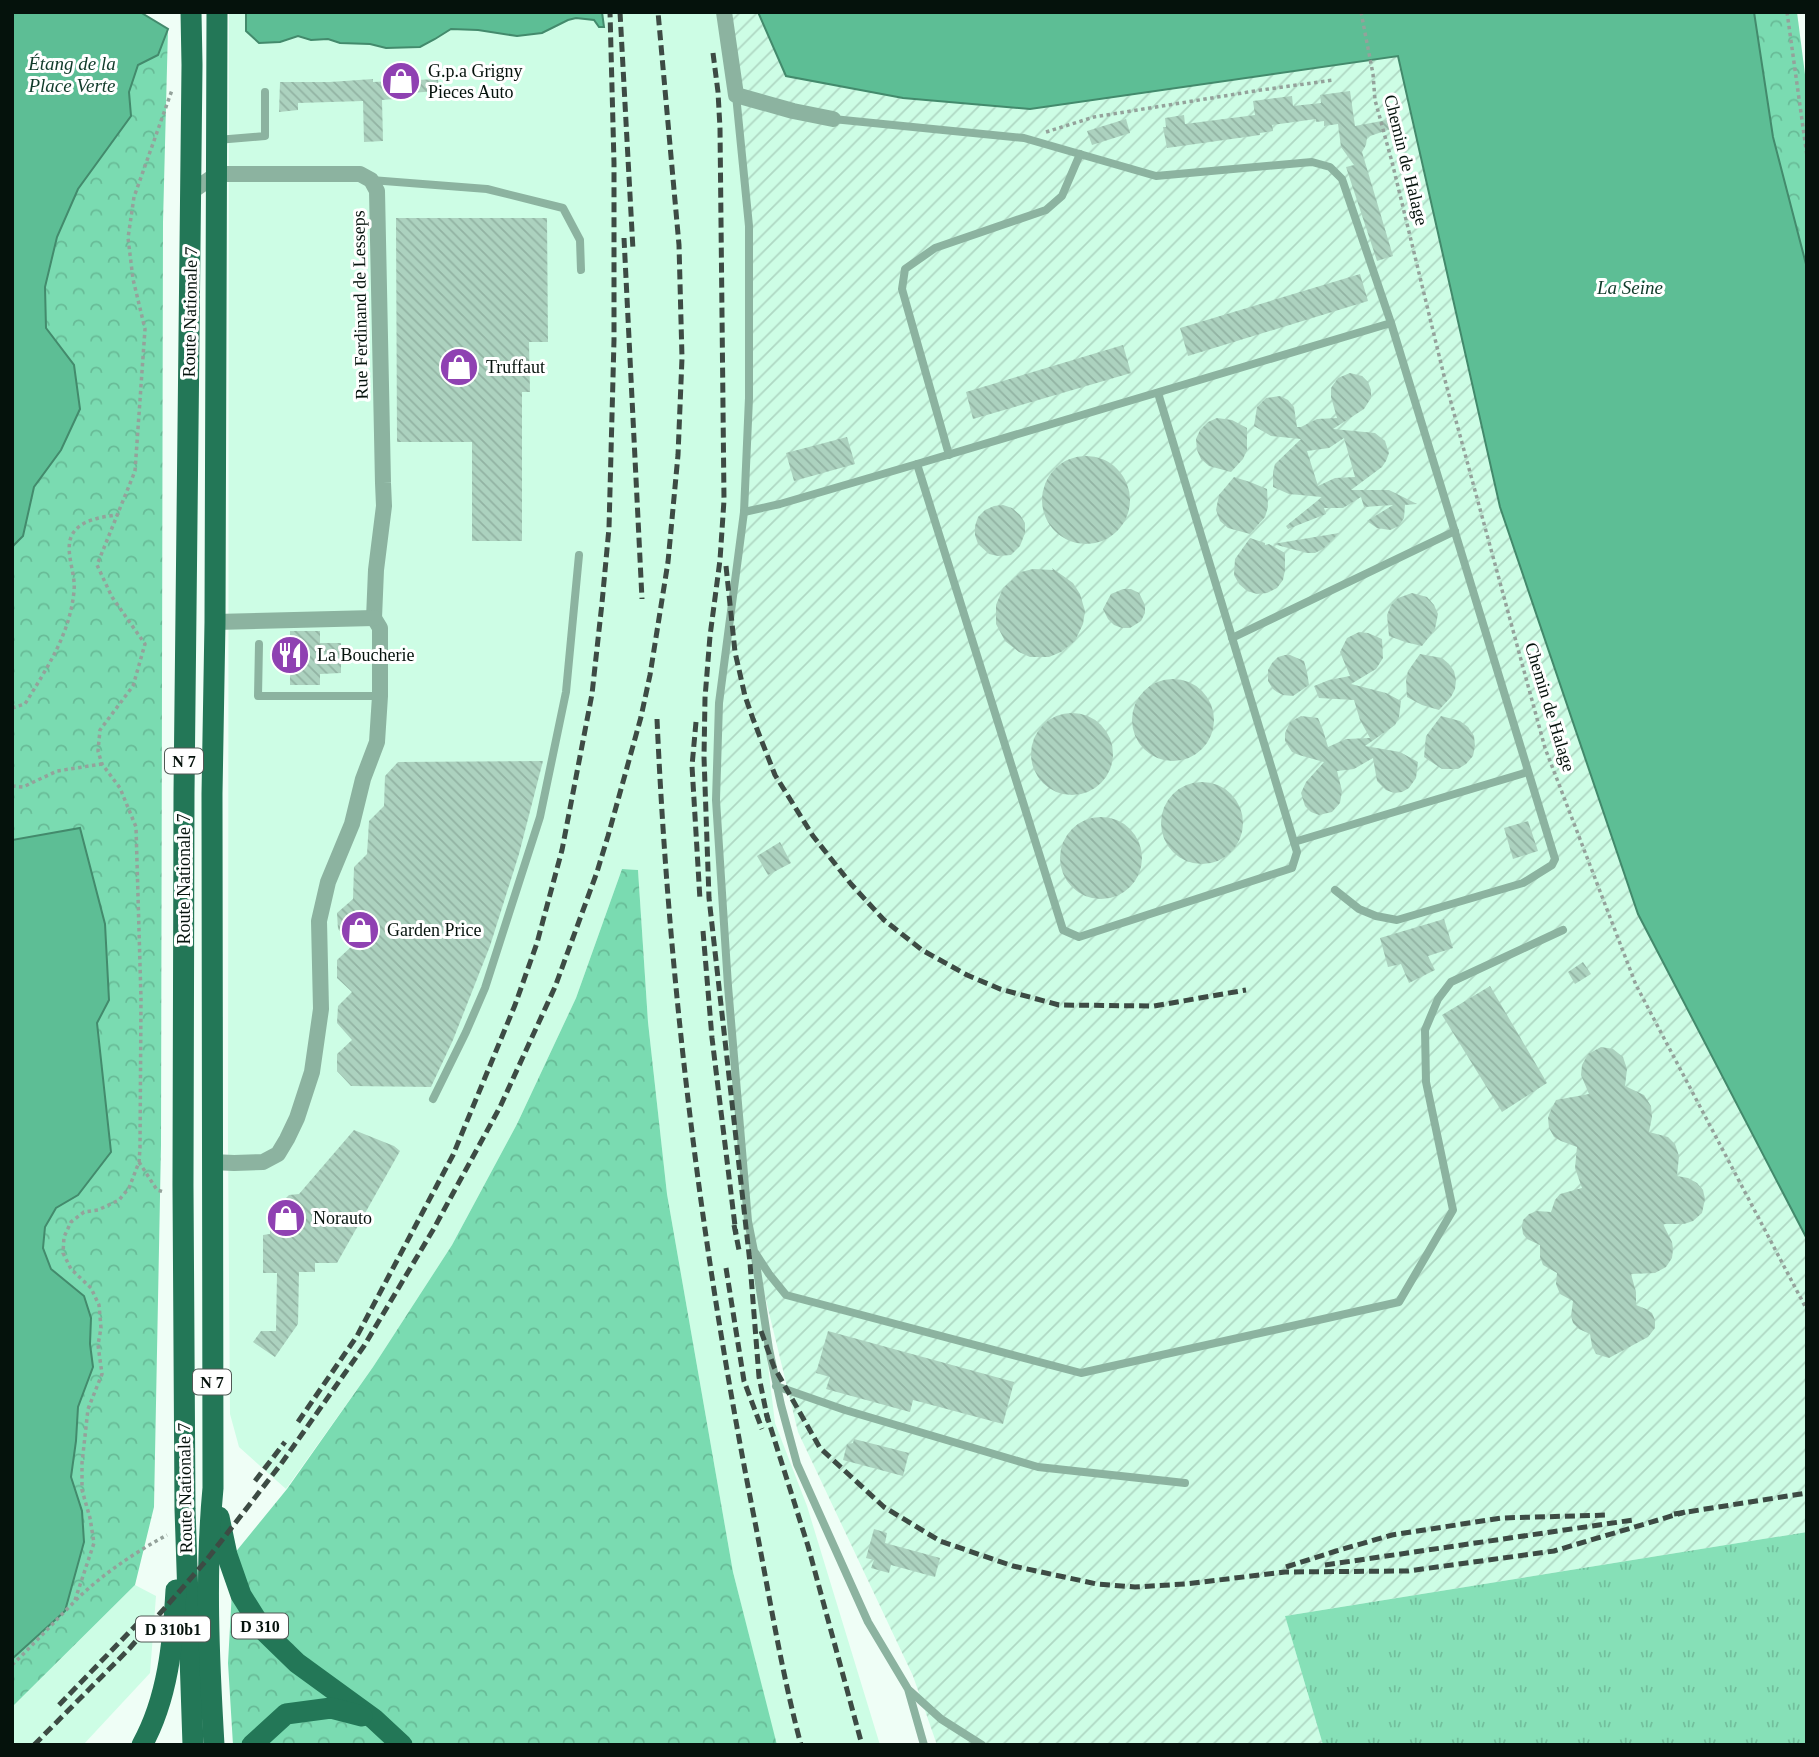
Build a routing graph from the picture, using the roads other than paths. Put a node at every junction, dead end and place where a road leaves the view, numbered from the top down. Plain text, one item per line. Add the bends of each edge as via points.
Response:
1 (191, 12) edge
2 (217, 12) edge
3 (724, 12) edge
4 (265, 92) dead end
5 (736, 95) junction
6 (832, 120) joint
7 (217, 140) junction
8 (1080, 154) junction
9 (217, 174) junction
10 (371, 180) junction
11 (191, 192) junction
12 (581, 271) dead end
13 (1391, 323) junction
14 (1158, 393) junction
15 (948, 455) junction
16 (917, 464) junction
17 (744, 512) junction
18 (1455, 531) junction
19 (579, 555) dead end
20 (374, 618) junction
21 (215, 622) junction
22 (1232, 638) junction
23 (259, 644) dead end
24 (380, 696) junction
25 (1528, 772) junction
26 (1294, 842) junction
27 (1335, 890) dead end
28 (1563, 930) dead end
29 (433, 1099) dead end
30 (212, 1162) junction
31 (754, 1251) junction
32 (776, 1385) junction
33 (1185, 1483) dead end
34 (213, 1488) junction
35 (185, 1509) junction
36 (908, 1689) junction
37 (374, 1719) junction
38 (142, 1745) edge
39 (192, 1745) edge
40 (214, 1745) edge
41 (252, 1745) edge
42 (402, 1745) edge
43 (924, 1745) edge
44 (982, 1745) edge

1 - 11 main road, Route Nationale 7 / N 7
2 - 7 main road, Route Nationale 7 / N 7
3 - 5 street
4 - 7 lane via 265,136
5 - 6 street
5 - 17 lane via 749,226
6 - 8 lane via 1024,138
7 - 9 main road, Route Nationale 7 / N 7
8 - 13 lane via 1156,176 1312,162 1329,167 1342,180
8 - 15 lane via 1062,196 1046,210 935,248 905,269 902,289
9 - 10 street via 360,174
9 - 11 street
9 - 21 main road, Route Nationale 7 / N 7
10 - 12 lane via 487,189 562,208 580,240
10 - 20 street, Rue Ferdinand de Lesseps via 377,191 384,506
11 - 35 main road, Route Nationale 7 / N 7 via 184,793
13 - 14 lane
13 - 18 lane
14 - 15 lane
14 - 22 lane
15 - 16 lane
16 - 17 lane
16 - 26 lane via 1063,930 1079,937 1292,868 1297,852
17 - 31 lane via 719,703 716,800 728,986
18 - 22 lane
18 - 25 lane
19 - 29 lane via 566,692 540,817 485,988
20 - 21 street
20 - 24 street, Rue Ferdinand de Lesseps via 380,628
21 - 30 main road, Route Nationale 7 / N 7
22 - 26 lane
23 - 24 lane via 258,696
24 - 30 street, Rue Ferdinand de Lesseps via 377,742 319,921 321,1009 312,1072 297,1118 278,1154 263,1162
25 - 26 lane
25 - 27 lane via 1555,859 1523,883 1397,920 1359,909
28 - 31 lane via 1451,982 1438,999 1425,1030 1426,1082 1453,1210 1399,1302 1081,1373 786,1296
30 - 34 main road, Route Nationale 7 / N 7
31 - 32 lane
32 - 33 lane via 1038,1467
32 - 36 lane via 797,1464 868,1622
34 - 37 main road, D 310 via 241,1595 263,1630 297,1663
34 - 40 main road, Route Nationale 7 / N 7 via 209,1664
35 - 38 main road, D 310b1 via 176,1533 174,1619 166,1680
35 - 39 main road, Route Nationale 7 / N 7
36 - 43 lane
36 - 44 lane via 941,1719
37 - 41 main road, D 310 via 331,1708 286,1714
37 - 42 main road, D 310

